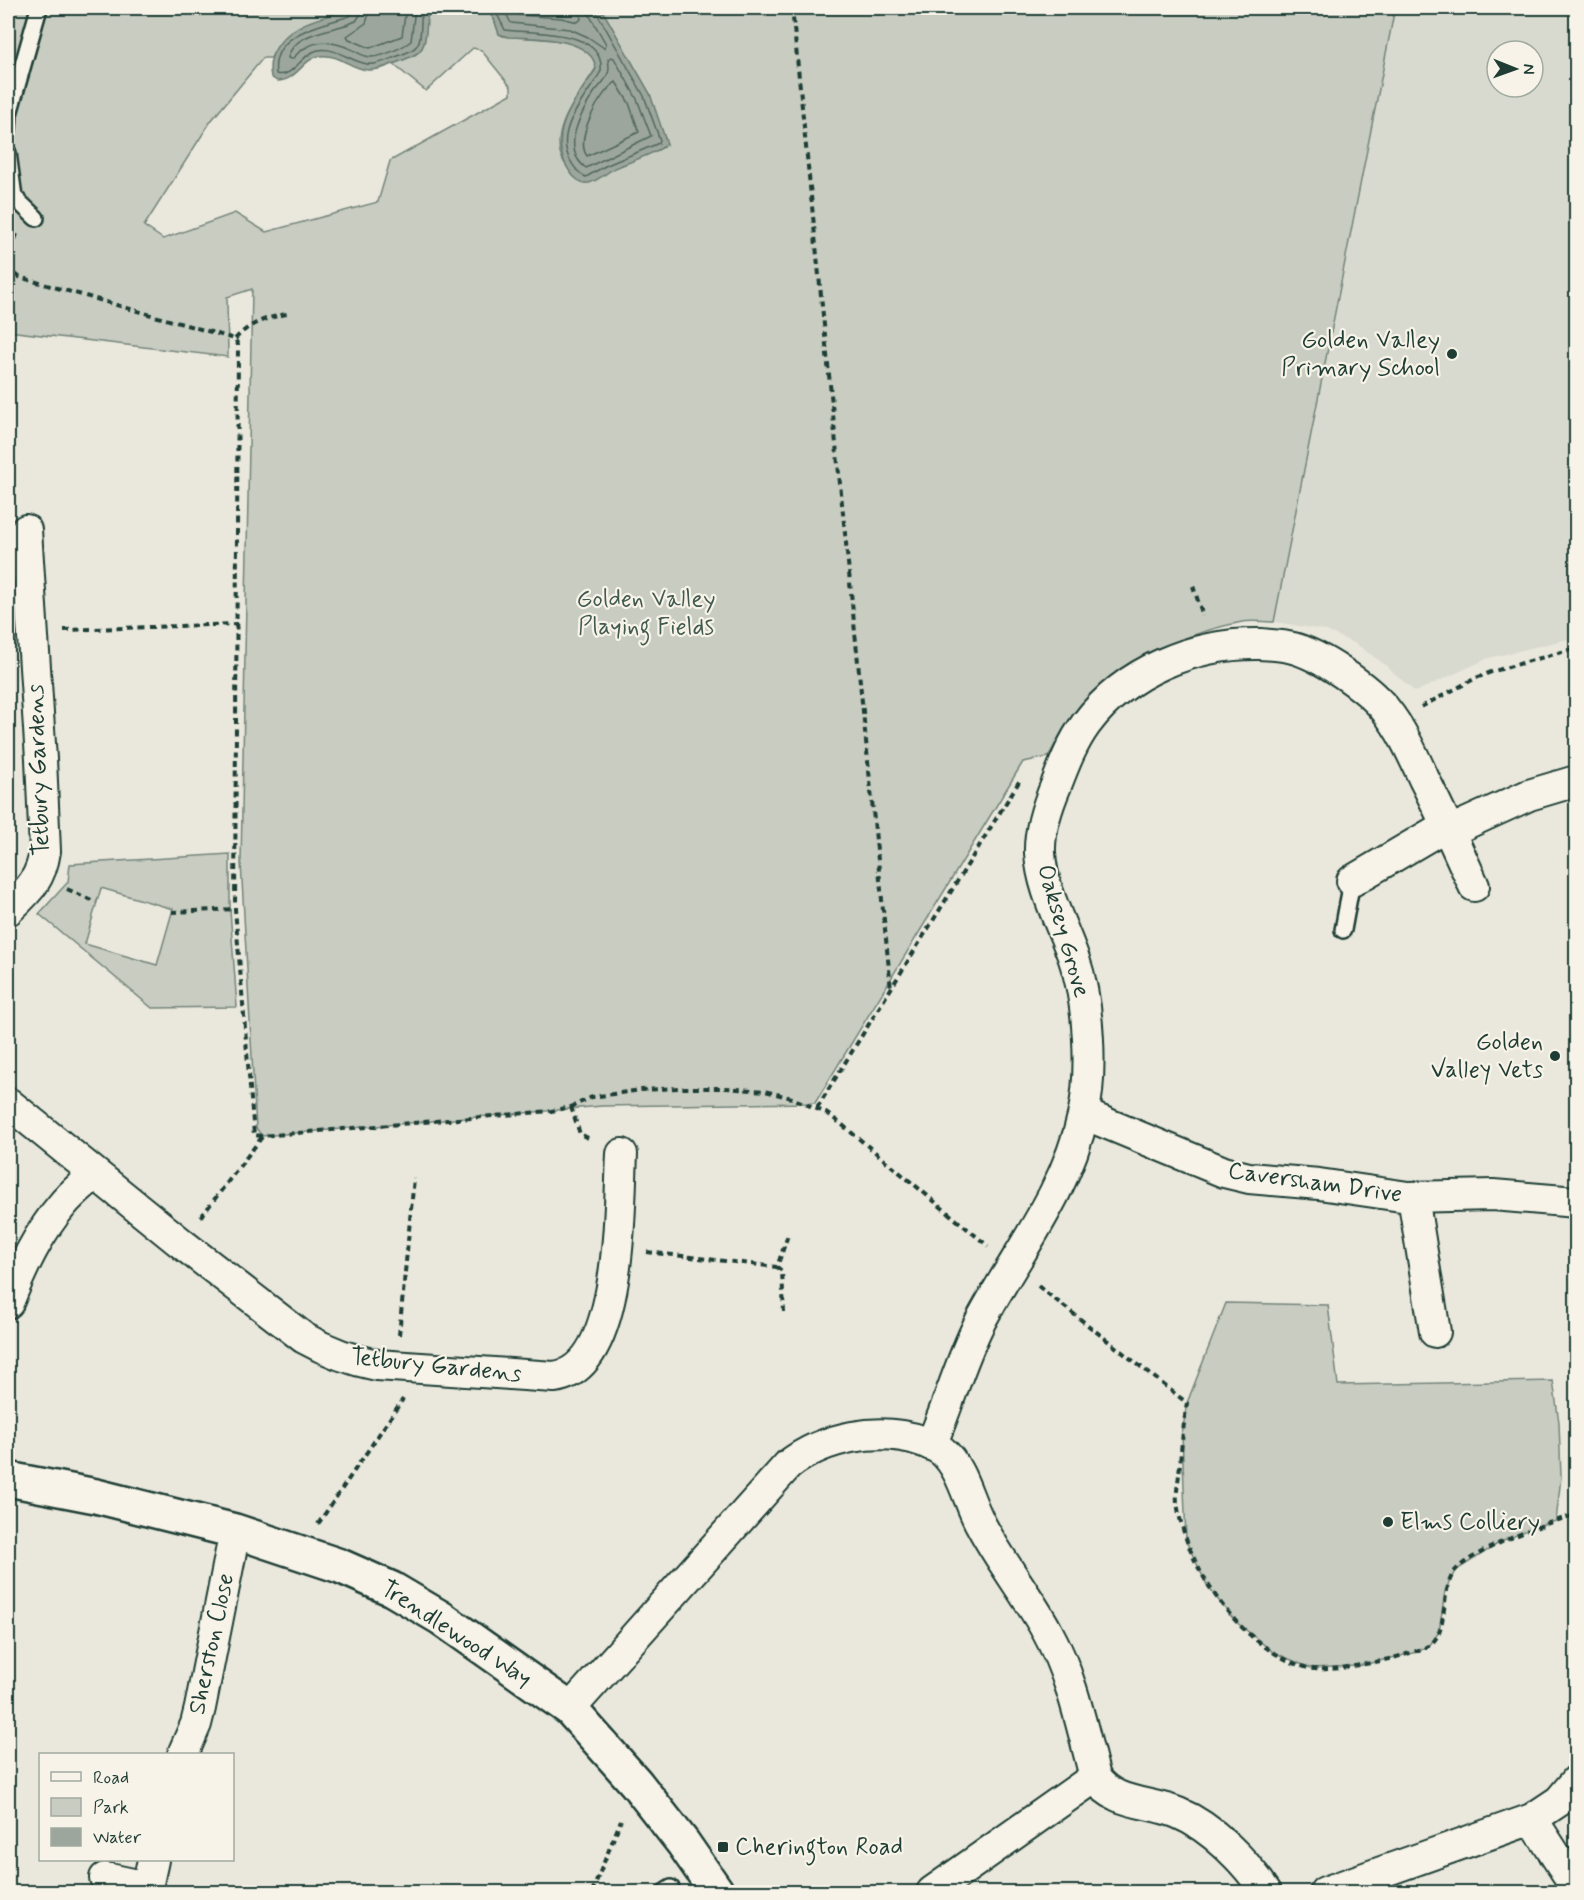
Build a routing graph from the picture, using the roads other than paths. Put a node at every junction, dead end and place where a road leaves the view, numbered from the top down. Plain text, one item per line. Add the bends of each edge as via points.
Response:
1 (39, 8) edge
2 (8, 129) edge
3 (8, 153) edge
4 (32, 214) road end
5 (26, 530) dead end
6 (19, 581) edge
7 (1576, 781) edge
8 (1448, 828) junction
9 (1352, 881) joint
10 (1474, 886) dead end
11 (8, 910) edge
12 (1343, 930) dead end
13 (8, 1103) edge
14 (1083, 1114) junction
15 (622, 1154) road end
16 (94, 1174) junction
17 (1413, 1197) junction
18 (1576, 1202) edge
19 (8, 1303) edge
20 (1435, 1332) dead end
21 (931, 1444) junction
22 (8, 1479) edge
23 (235, 1531) junction
24 (570, 1709) junction
25 (184, 1753) edge
26 (1095, 1777) junction
27 (1576, 1780) edge
28 (1532, 1819) junction
29 (105, 1878) dead end
30 (148, 1880) edge
31 (1576, 1887) edge
32 (717, 1893) edge
33 (932, 1893) edge
34 (1266, 1893) edge
35 (1326, 1893) edge

1 - 2 lane
3 - 4 lane via 14,197
5 - 6 street, Tetbury Gardens
6 - 11 street, Tetbury Gardens via 32,631 45,851 36,881
7 - 8 street via 1529,795
8 - 9 street
8 - 10 street, Oaksey Grove
8 - 14 street, Oaksey Grove via 1394,721 1377,700 1309,653 1289,646 1245,644 1191,654 1158,666 1115,693 1086,724 1068,753 1049,801 1040,853 1049,895 1074,957 1084,998 1087,1085
9 - 12 lane
13 - 16 street, Tetbury Gardens
14 - 17 street, Caversham Drive via 1238,1176
14 - 21 street, Oaksey Grove via 1055,1195 1011,1265 966,1352
15 - 16 street, Tetbury Gardens via 616,1249 609,1302 600,1333 586,1358 570,1372 546,1377 406,1367 357,1360 316,1345
16 - 19 street via 47,1224
17 - 18 street, Caversham Drive via 1493,1195
17 - 20 street, Caversham Drive
21 - 24 street via 902,1436 873,1435 832,1442 781,1470
21 - 26 street via 948,1456 980,1524 1054,1644
22 - 23 street, Trendlewood Way via 96,1496
23 - 24 street, Trendlewood Way via 340,1566 392,1589 441,1618
23 - 25 street, Sherston Close via 200,1708
24 - 32 street, Trendlewood Way via 636,1783
26 - 33 street
26 - 34 street via 1120,1797 1167,1808 1194,1821 1239,1857
27 - 28 street via 1558,1801
28 - 31 street
28 - 35 street
29 - 30 street

